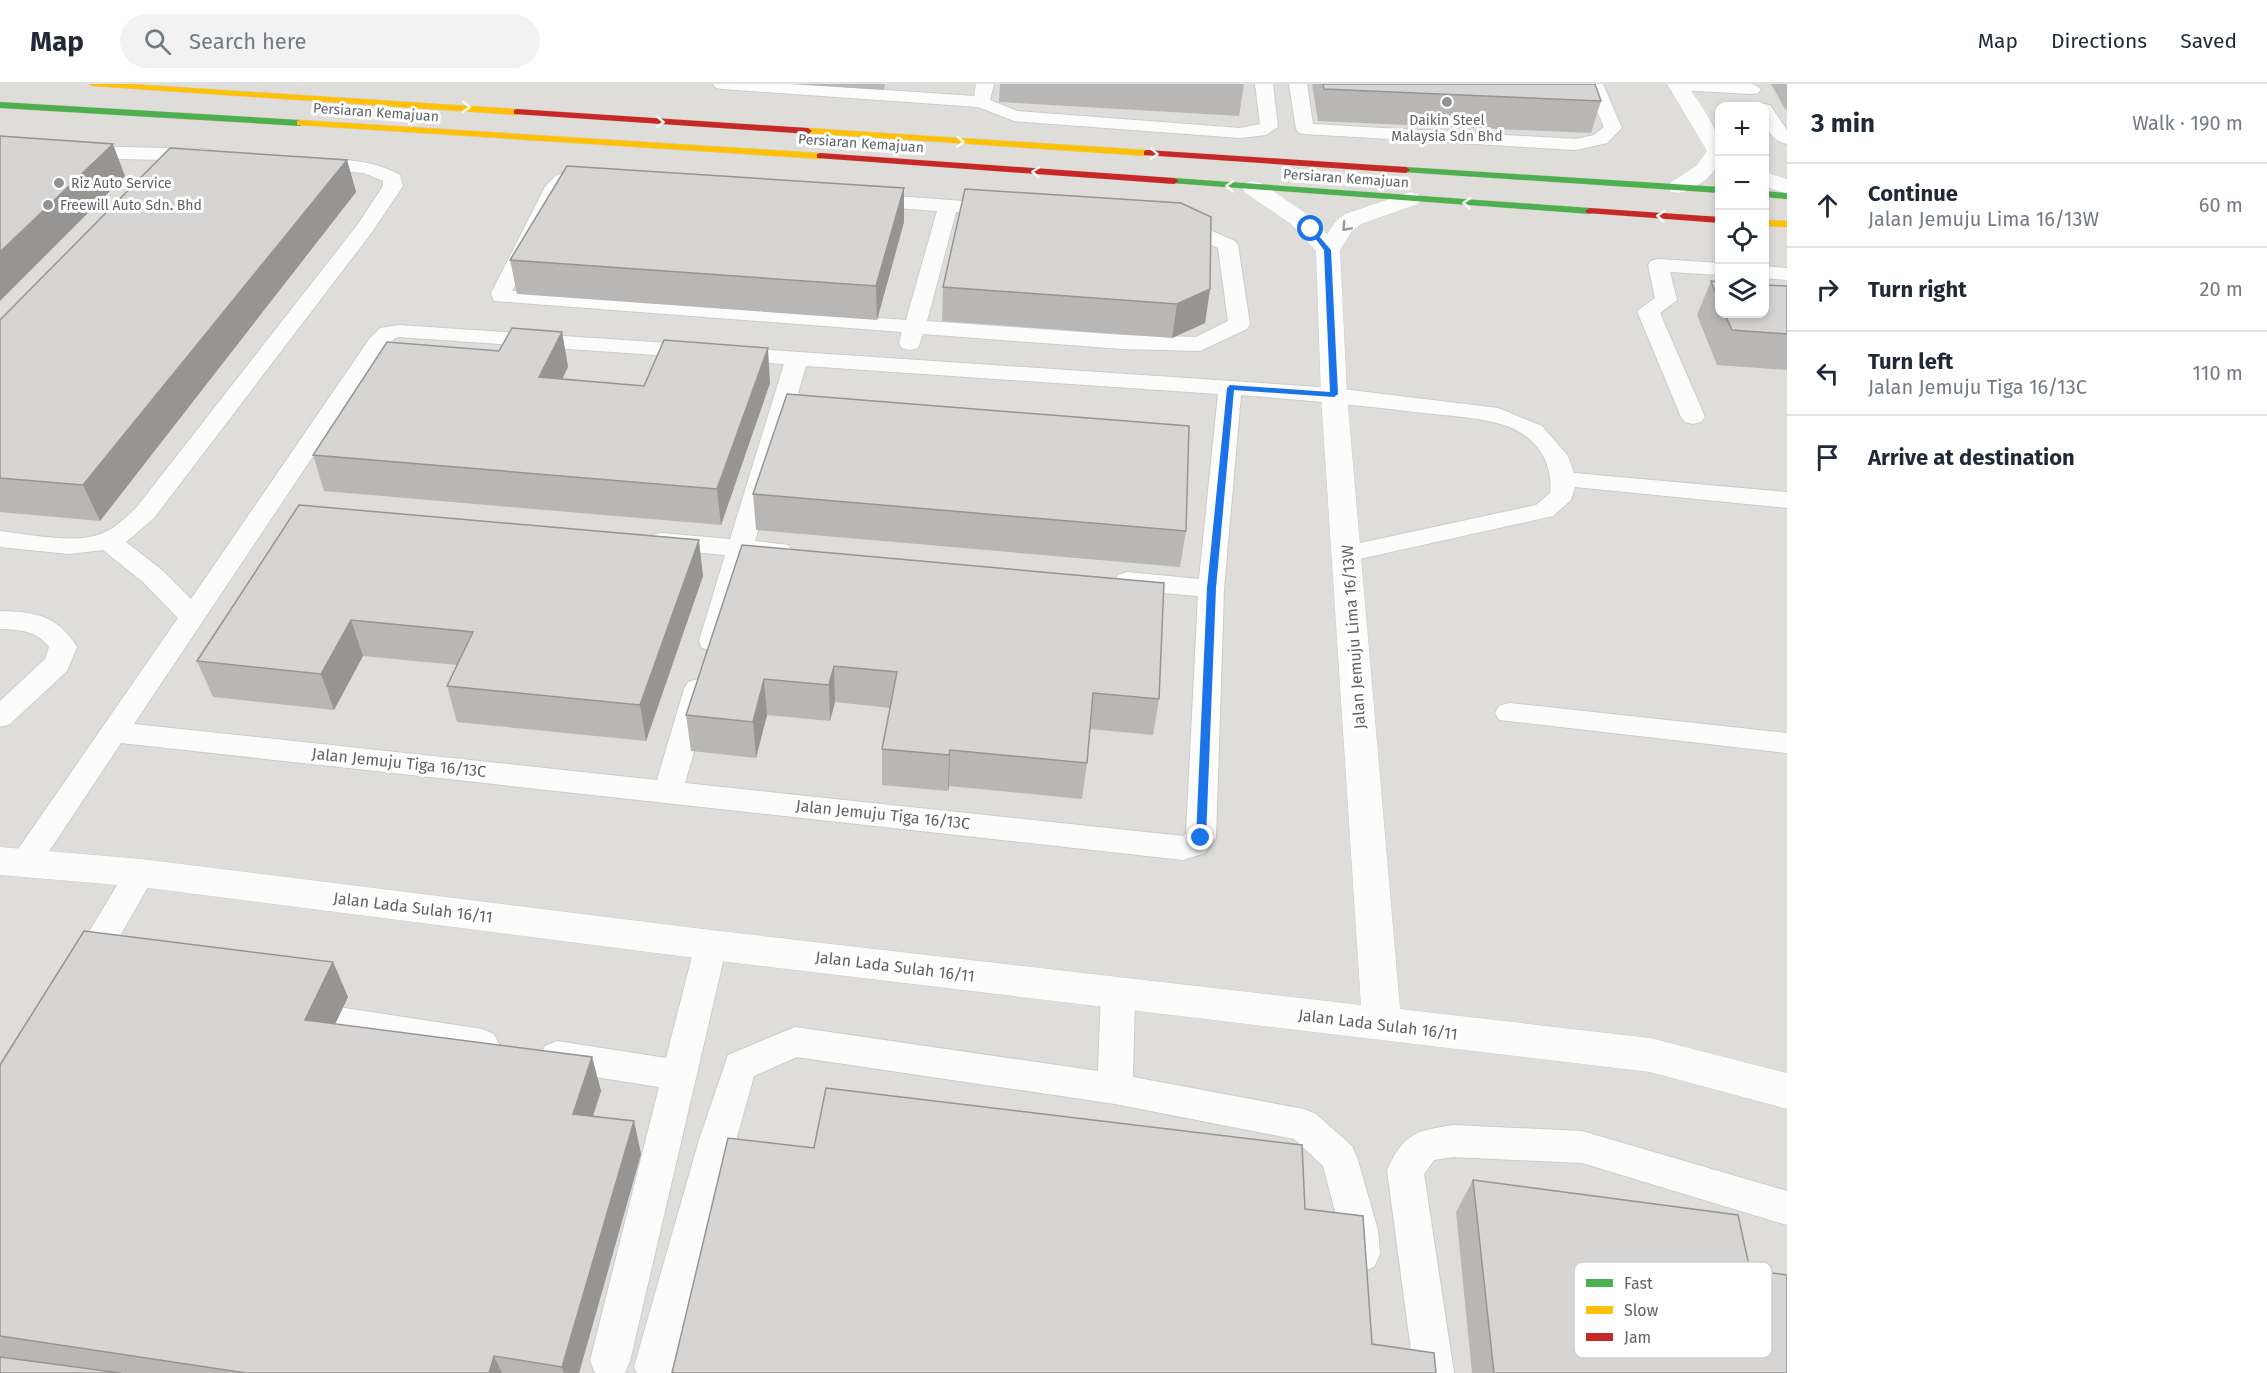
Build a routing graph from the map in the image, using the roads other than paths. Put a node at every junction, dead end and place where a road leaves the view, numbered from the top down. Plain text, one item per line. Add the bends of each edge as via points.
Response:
1 (93, 84) edge
2 (722, 84) edge
3 (1264, 84) edge
4 (1298, 84) edge
5 (1594, 84) edge
6 (1678, 85) edge
7 (1750, 86) edge
8 (182, 87) edge
9 (259, 89) edge
10 (960, 92) edge
11 (983, 93) edge
12 (1760, 102) edge
13 (0, 105) edge
14 (1769, 116) edge
15 (757, 129) junction
16 (860, 135) junction
17 (1787, 139) edge
18 (1715, 148) edge
19 (0, 150) edge
20 (751, 151) junction
21 (178, 153) junction
22 (1716, 156) edge
23 (224, 157) edge
24 (853, 158) junction
25 (294, 162) edge
26 (162, 170) edge
27 (1769, 180) edge
28 (1678, 187) junction
29 (1787, 187) edge
30 (1252, 188) junction
31 (1715, 190) edge
32 (1769, 194) edge
33 (1787, 196) edge
34 (1410, 199) junction
35 (948, 206) junction
36 (1715, 220) edge
37 (1769, 223) edge
38 (1787, 224) edge
39 (1328, 250) junction
40 (1715, 269) edge
41 (1769, 273) edge
42 (1787, 274) edge
43 (915, 327) junction
44 (1123, 342) junction
45 (797, 359) junction
46 (902, 366) junction
47 (1118, 380) junction
48 (1230, 388) junction
49 (1334, 394) junction
50 (1693, 417) dead end
51 (1564, 479) junction
52 (1787, 500) edge
53 (0, 539) edge
54 (633, 539) edge
55 (107, 541) junction
56 (740, 548) junction
57 (798, 553) edge
58 (1346, 554) junction
59 (1105, 579) edge
60 (1211, 588) junction
61 (192, 617) junction
62 (0, 620) edge
63 (1509, 713) dead end
64 (0, 717) edge
65 (112, 732) junction
66 (1787, 742) edge
67 (668, 790) junction
68 (12, 862) edge
69 (141, 873) junction
70 (711, 945) junction
71 (1118, 993) junction
72 (67, 997) edge
73 (272, 1011) edge
74 (1382, 1024) junction
75 (679, 1075) junction
76 (1115, 1089) junction
77 (1787, 1091) edge
78 (1787, 1208) edge
79 (1363, 1286) edge
80 (610, 1361) dead end
81 (654, 1367) dead end
82 (1434, 1373) edge

1 - 8 main road, Persiaran Kemajuan
2 - 10 lane
3 - 11 lane via 1269,126 1240,133 1014,116
4 - 5 lane via 1305,129 1588,144 1606,139 1613,128
6 - 7 lane
6 - 18 street
7 - 12 lane
8 - 9 main road, Persiaran Kemajuan
9 -> 15 main road, Persiaran Kemajuan
10 - 11 lane
13 - 20 main road, Persiaran Kemajuan
14 - 17 lane
15 - 16 main road, Persiaran Kemajuan
15 - 20 main road via 769,140
16 - 24 main road via 840,148
16 -> 28 main road, Persiaran Kemajuan
19 - 21 lane
20 - 24 main road, Persiaran Kemajuan
21 - 23 lane
21 - 26 lane
22 - 28 street via 1704,171
30 -> 24 main road, Persiaran Kemajuan
25 - 55 lane via 364,168 384,173 393,179 393,186 365,228 145,513 130,528
27 - 29 street
28 - 31 main road, Persiaran Kemajuan
30 - 34 main road, Persiaran Kemajuan
30 - 39 street via 1299,219
32 - 33 main road
36 -> 34 main road, Persiaran Kemajuan
34 -> 39 street via 1353,219
35 - 43 lane
35 - 43 lane via 563,178 499,296
35 - 44 lane via 1180,223 1228,245 1239,324 1200,344
37 - 38 main road
39 - 49 street, Jalan Jemuju Lima 16/13W
40 - 50 lane via 1658,265 1666,300 1648,311
41 - 42 lane
43 - 44 lane
43 - 46 lane
44 - 47 lane
45 - 46 lane
45 - 56 lane
45 - 61 lane via 388,333 378,343 279,508
46 - 47 lane
47 - 48 lane
48 - 49 lane
48 - 60 lane, Jalan Jemuju Tiga 16/13C
49 - 51 lane via 1498,415 1534,431 1556,456
49 - 58 street, Jalan Jemuju Lima 16/13W
51 - 52 lane
51 - 58 lane via 1562,495 1544,511
53 - 55 lane via 74,545
54 - 56 lane
55 - 61 lane via 146,569
56 - 57 lane
56 - 67 lane
58 - 74 street, Jalan Jemuju Lima 16/13W
59 - 60 lane
60 - 67 lane, Jalan Jemuju Tiga 16/13C via 1201,838 1194,845 1183,848
61 - 65 lane
62 - 64 lane via 32,622 55,633 63,647 57,664
63 - 66 lane
65 - 67 lane, Jalan Jemuju Tiga 16/13C
65 - 68 lane
68 - 69 street, Jalan Lada Sulah 16/11
69 - 70 street, Jalan Lada Sulah 16/11
69 - 72 lane
70 - 71 street, Jalan Lada Sulah 16/11
70 - 75 lane
71 - 74 street, Jalan Lada Sulah 16/11
71 - 76 lane
73 - 75 lane
74 - 77 street, Jalan Lada Sulah 16/11 via 1650,1055
75 - 80 lane
76 - 79 lane via 1304,1125 1339,1157 1359,1230
76 - 81 lane via 795,1042 740,1066
78 - 82 lane via 1582,1147 1453,1141 1424,1146 1405,1170

